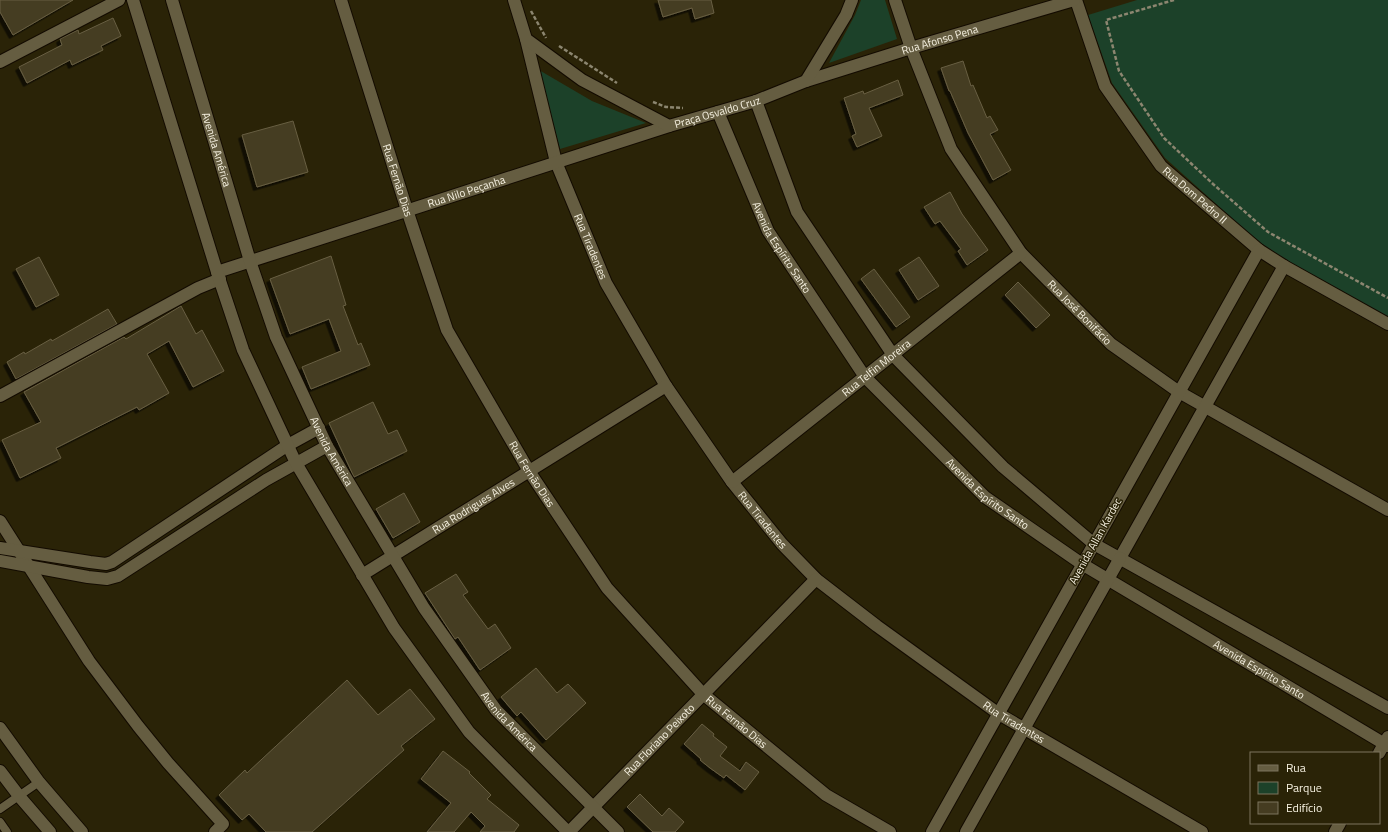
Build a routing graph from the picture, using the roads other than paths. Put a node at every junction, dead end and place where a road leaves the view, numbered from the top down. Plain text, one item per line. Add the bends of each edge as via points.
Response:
1 (119, 0) edge
2 (133, 0) edge
3 (172, 0) edge
4 (341, 0) edge
5 (514, 0) edge
6 (852, 0) edge
7 (895, 0) edge
8 (1075, 0) edge
9 (526, 39) junction
10 (911, 48) junction
11 (0, 62) edge
12 (806, 81) junction
13 (756, 101) junction
14 (718, 112) junction
15 (669, 126) junction
16 (556, 162) junction
17 (407, 210) junction
18 (1259, 250) junction
19 (1021, 253) junction
20 (250, 261) junction
21 (1284, 266) junction
22 (218, 275) junction
23 (1388, 324) edge
24 (893, 355) junction
25 (866, 377) junction
26 (666, 386) junction
27 (1179, 392) junction
28 (0, 396) edge
29 (1205, 407) junction
30 (319, 428) junction
31 (288, 445) junction
32 (327, 446) junction
33 (296, 463) junction
34 (529, 471) junction
35 (732, 482) junction
36 (1388, 510) edge
37 (0, 520) edge
38 (1094, 544) junction
39 (0, 548) edge
40 (20, 551) junction
41 (392, 556) junction
42 (1120, 558) junction
43 (0, 561) edge
44 (1082, 564) junction
45 (29, 565) junction
46 (362, 575) junction
47 (816, 579) junction
48 (1108, 579) junction
49 (703, 694) junction
50 (1388, 708) edge
51 (999, 714) junction
52 (0, 728) edge
53 (1023, 729) junction
54 (1385, 745) edge
55 (0, 771) edge
56 (39, 782) junction
57 (19, 796) junction
58 (593, 806) junction
59 (0, 809) edge
60 (0, 822) edge
61 (7, 832) edge
62 (50, 832) edge
63 (82, 832) edge
64 (215, 832) edge
65 (569, 832) edge
66 (618, 832) edge
67 (890, 832) edge
68 (932, 832) edge
69 (966, 832) edge
70 (1202, 832) edge

1 - 11 street
2 - 22 street
3 - 20 street, Avenida América
4 - 17 street, Rua Fernão Dias
5 - 9 street
6 - 12 street via 846,15
7 - 10 street, Rua José Bonifácio
8 - 10 street, Rua Afonso Pena
8 - 18 street, Rua Dom Pedro II via 1105,86 1161,166
9 - 15 street, Praça Osvaldo Cruz via 582,80
9 - 16 street, Rua Tiradentes
10 - 12 street, Rua Afonso Pena
10 - 19 street, Rua José Bonifácio via 950,149
12 - 13 street, Praça Osvaldo Cruz
13 - 14 street, Praça Osvaldo Cruz
13 - 24 street via 796,212
14 - 15 street, Praça Osvaldo Cruz
14 - 25 street, Avenida Espírito Santo via 768,231
15 - 16 street, Rua Nilo Peçanha
16 - 17 street, Rua Nilo Peçanha
16 - 26 street, Rua Tiradentes via 606,283
17 - 20 street, Rua Nilo Peçanha
17 - 34 street, Rua Fernão Dias via 447,330
18 - 21 street, Rua Dom Pedro II
18 - 27 street, Avenida Allan Kardec
19 - 24 street, Rua Telfin Moreira
19 - 27 street, Rua José Bonifácio via 1111,344
20 - 22 street, Rua Nilo Peçanha
20 - 30 street, Avenida América via 276,337
21 - 23 street, Rua Dom Pedro II
21 - 29 street
22 - 28 street, Rua Nilo Peçanha
22 - 31 street via 243,350
24 - 25 street, Rua Telfin Moreira
24 - 38 street via 1002,467
25 - 35 street, Rua Telfin Moreira
25 - 44 street, Avenida Espírito Santo via 985,497
26 - 34 street, Rua Rodrigues Alves
26 - 35 street, Rua Tiradentes
27 - 29 street, Rua José Bonifácio
27 - 38 street, Avenida Allan Kardec
29 - 36 street, Rua José Bonifácio
29 - 42 street
30 - 31 street
30 - 32 street, Avenida América
31 - 33 street
31 - 40 street via 112,562 106,564
32 - 33 street
32 - 41 street, Avenida América
33 - 45 street via 118,576 88,577
33 - 46 street
34 - 41 street, Rua Rodrigues Alves
34 - 49 street, Rua Fernão Dias via 607,588
35 - 47 street, Rua Tiradentes via 782,544
37 - 40 street
38 - 42 street
38 - 44 street, Avenida Allan Kardec
39 - 40 street
40 - 45 street
41 - 46 street, Rua Rodrigues Alves
41 - 58 street, Avenida América via 424,608 496,710
42 - 48 street
42 - 50 street
43 - 45 street
44 - 48 street, Avenida Espírito Santo
44 - 51 street, Avenida Allan Kardec
45 - 64 street via 89,661 168,763 223,824
46 - 65 street via 394,628 469,732
47 - 49 street, Rua Floriano Peixoto
47 - 51 street, Rua Tiradentes
48 - 53 street
48 - 54 street, Avenida Espírito Santo
49 - 58 street, Rua Floriano Peixoto
49 - 67 street, Rua Fernão Dias via 826,795
51 - 53 street, Rua Tiradentes
51 - 68 street, Avenida Allan Kardec
52 - 56 street
53 - 69 street
53 - 70 street, Rua Tiradentes
55 - 57 street
56 - 57 lane
56 - 63 street
57 - 59 lane
57 - 62 street
58 - 65 street, Rua Floriano Peixoto
58 - 66 street, Avenida América
60 - 61 lane

